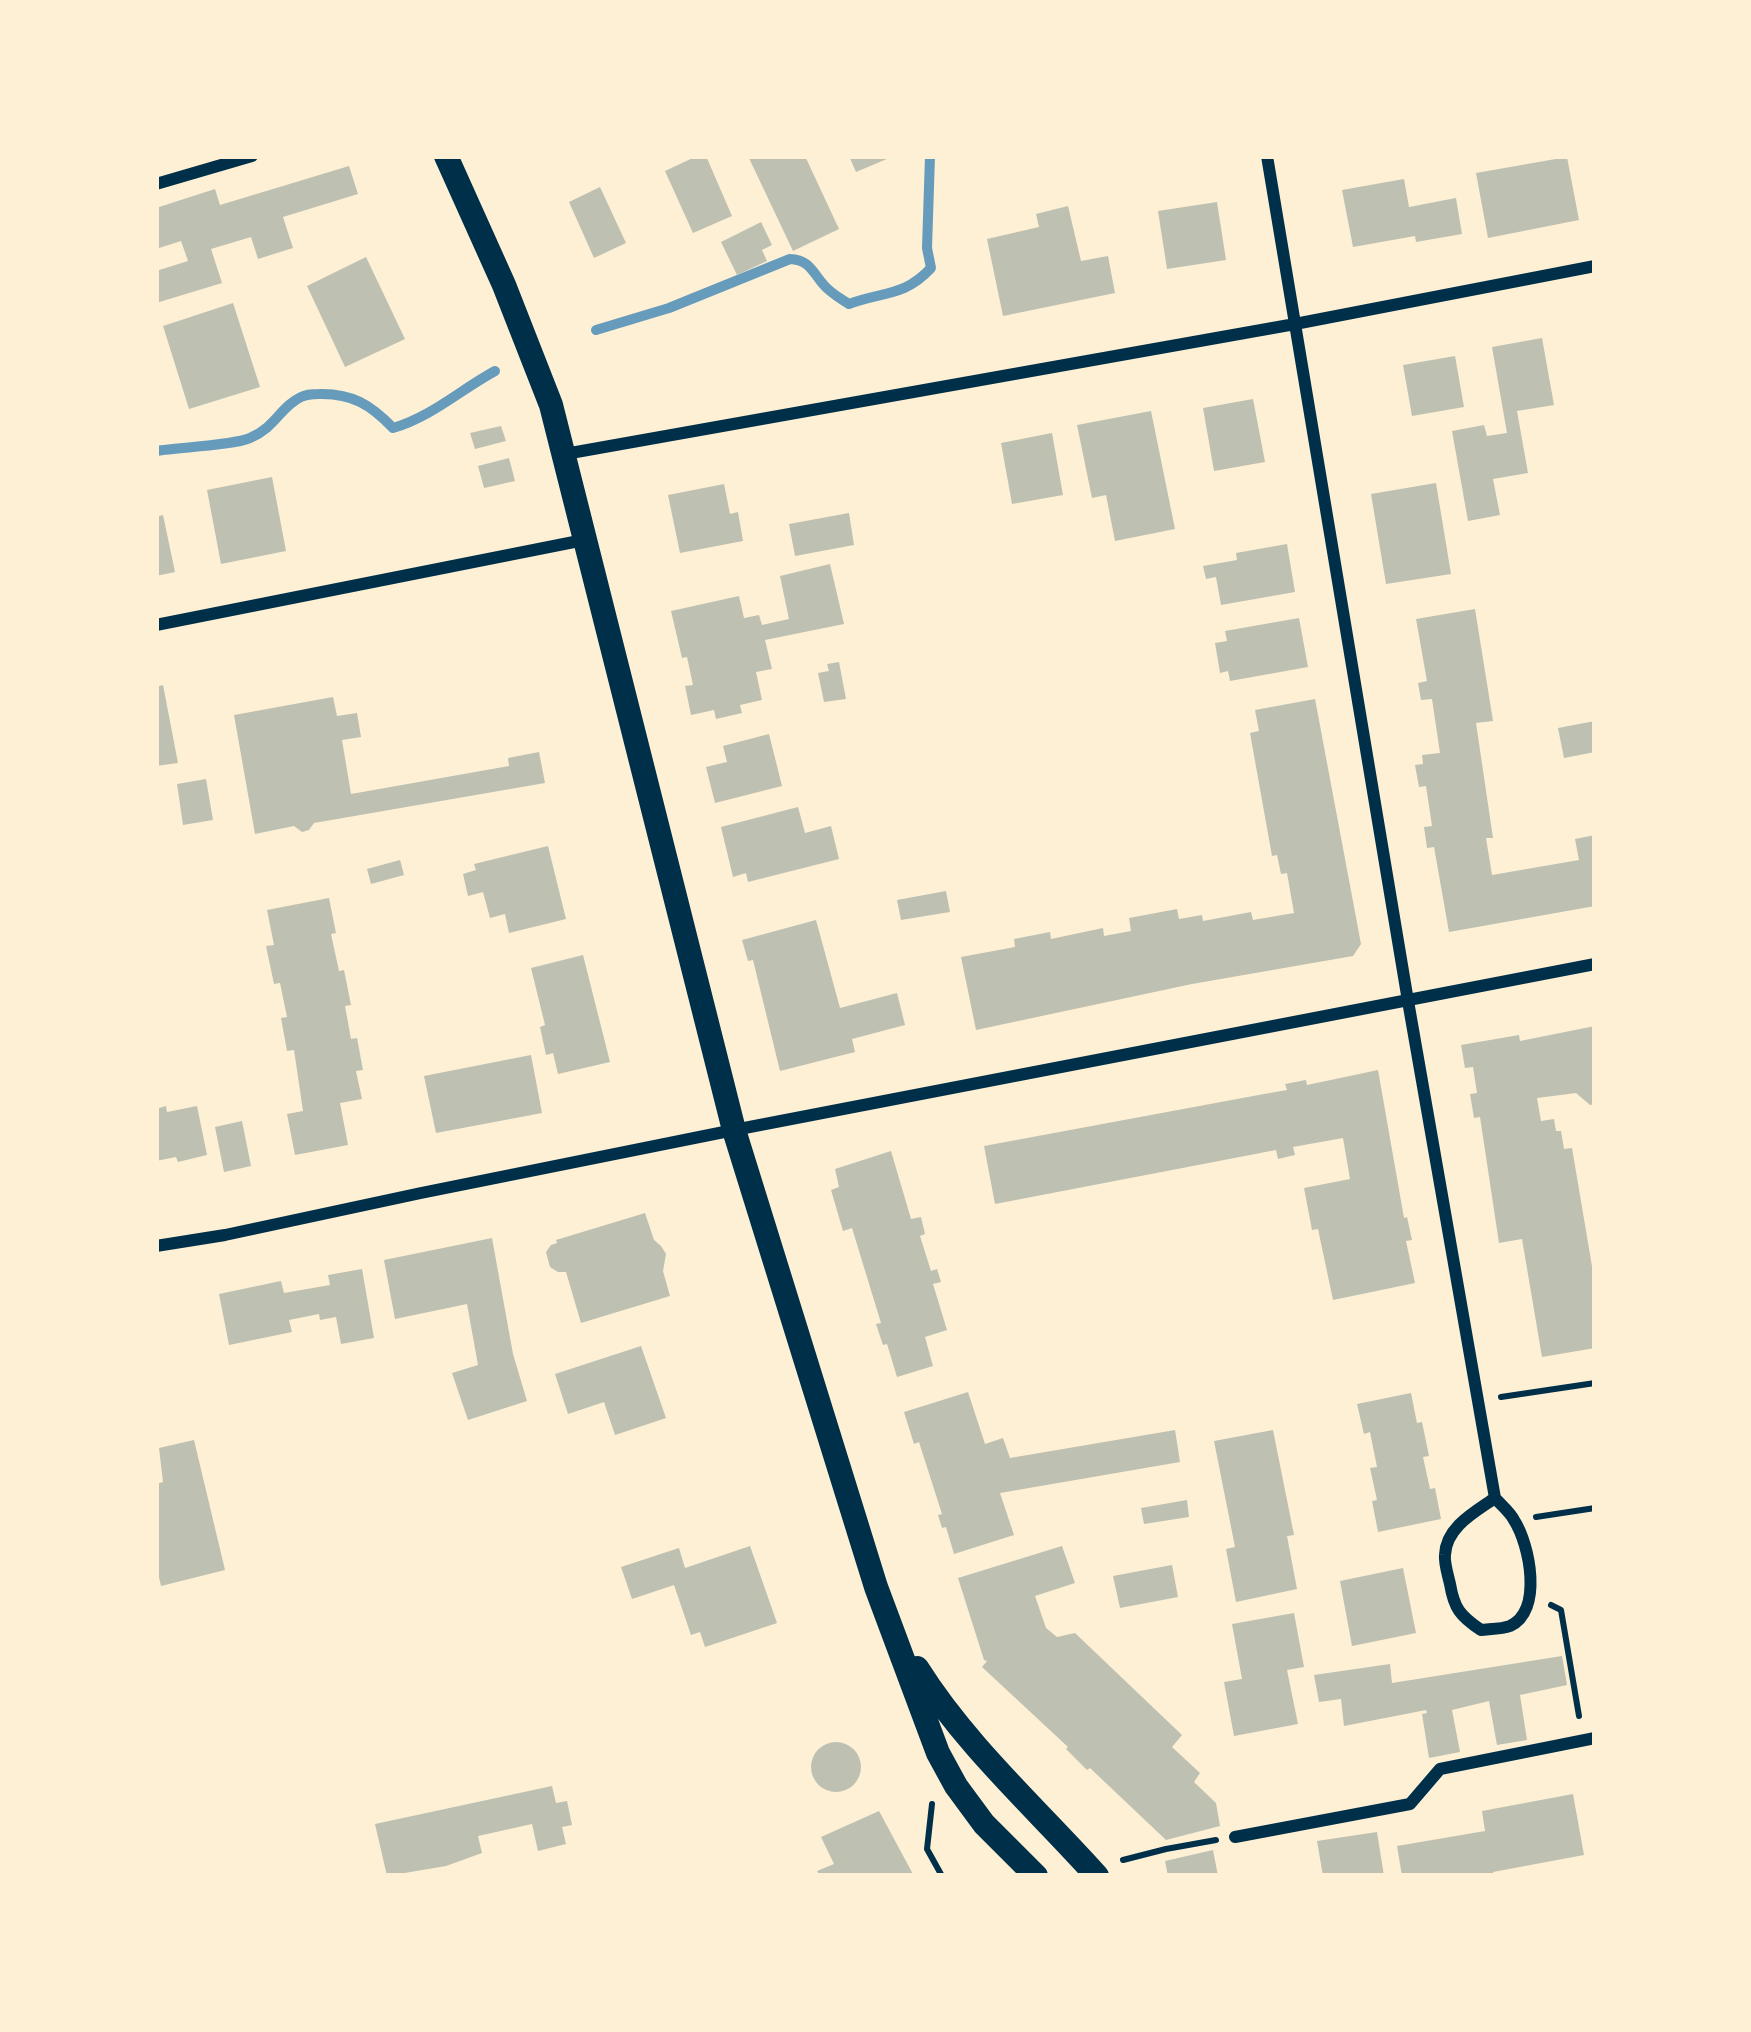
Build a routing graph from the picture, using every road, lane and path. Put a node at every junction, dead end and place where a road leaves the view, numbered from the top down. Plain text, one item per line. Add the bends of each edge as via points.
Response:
1 (252, 156) edge
2 (446, 156) edge
3 (1268, 156) edge
4 (156, 184) edge
5 (1595, 266) edge
6 (1294, 324) junction
7 (565, 454) junction
8 (586, 540) junction
9 (156, 626) edge
10 (1595, 964) edge
11 (1408, 1001) junction
12 (734, 1130) junction
13 (156, 1246) edge
14 (1595, 1383) edge
15 (1480, 1400) junction
16 (1495, 1498) junction
17 (1595, 1508) edge
18 (1514, 1520) junction
19 (1532, 1594) junction
20 (887, 1620) junction
21 (1588, 1740) edge
22 (938, 1753) junction
23 (1235, 1837) joint
24 (1123, 1860) dead end
25 (942, 1876) edge
26 (1036, 1876) edge
27 (1097, 1876) edge

1 - 4 street
2 - 7 main road via 505,285
3 - 6 street
5 - 6 street
6 - 7 street
6 - 11 street
7 - 8 main road
8 - 9 street
8 - 12 main road
10 - 11 street
11 - 12 street
11 - 15 street
12 - 13 street
12 - 20 main road
14 - 15 path
15 - 16 street
16 - 18 street
16 - 19 street via 1452,1533 1444,1554 1453,1604 1481,1630 1511,1625
17 - 18 path
18 - 19 street
19 - 21 path via 1561,1610
20 - 22 main road
20 - 27 main road via 971,1741
21 - 23 street via 1440,1769 1410,1804
22 - 25 path via 927,1849
22 - 26 main road via 984,1824
23 - 24 path

